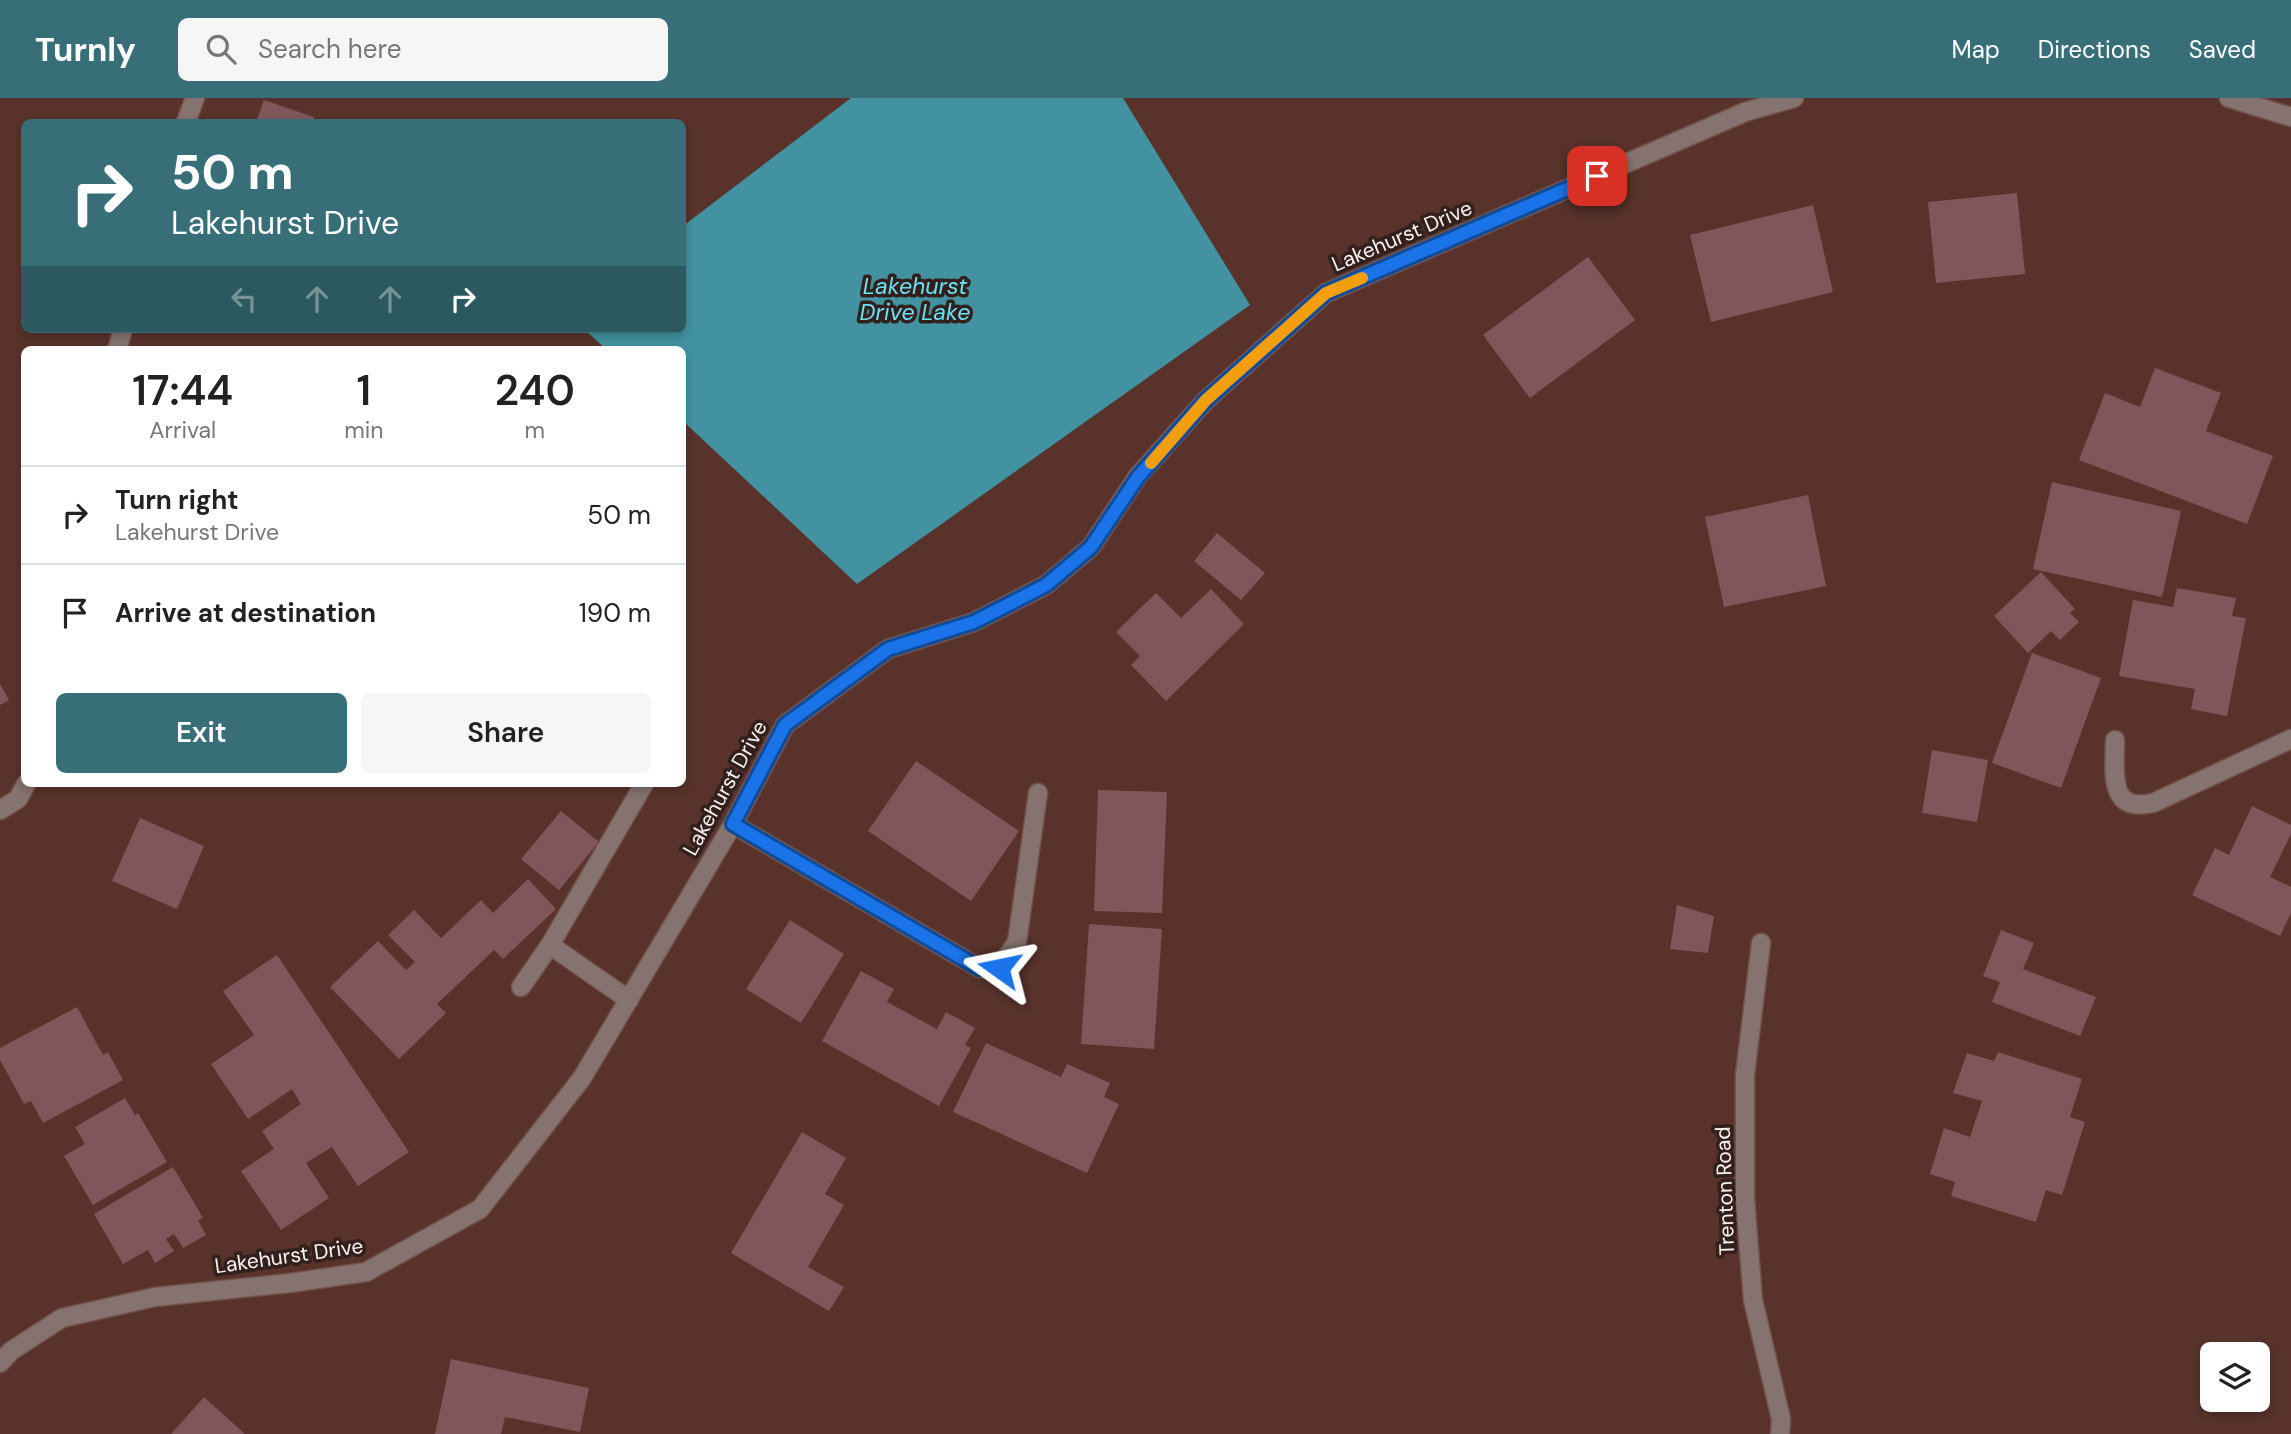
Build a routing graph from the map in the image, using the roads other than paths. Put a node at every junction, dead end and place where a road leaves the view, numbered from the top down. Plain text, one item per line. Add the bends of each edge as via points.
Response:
1 (195, 98) edge
2 (1794, 98) edge
3 (2229, 98) edge
4 (2291, 117) edge
5 (187, 119) edge
6 (2291, 739) edge
7 (2115, 740) dead end
8 (24, 787) edge
9 (642, 787) edge
10 (1038, 793) dead end
11 (0, 810) edge
12 (733, 824) junction
13 (1761, 943) dead end
14 (550, 945) junction
15 (521, 987) dead end
16 (629, 1000) junction
17 (0, 1363) edge
18 (1780, 1434) edge

1 - 5 street
2 - 12 street, Lakehurst Drive via 1745,112 1326,293 1206,400 1138,477 1091,547 1046,585 974,622 888,649 785,725
3 - 4 street
6 - 7 street via 2139,806 2119,795
8 - 11 street via 18,799
9 - 14 street
10 - 12 street via 1017,942 999,968 979,968
12 - 16 street, Lakehurst Drive
13 - 18 street, Trenton Road via 1745,1075 1745,1199 1753,1300 1781,1419
14 - 15 street
14 - 16 street
16 - 17 street, Lakehurst Drive via 582,1078 480,1209 366,1272 155,1297 62,1318

